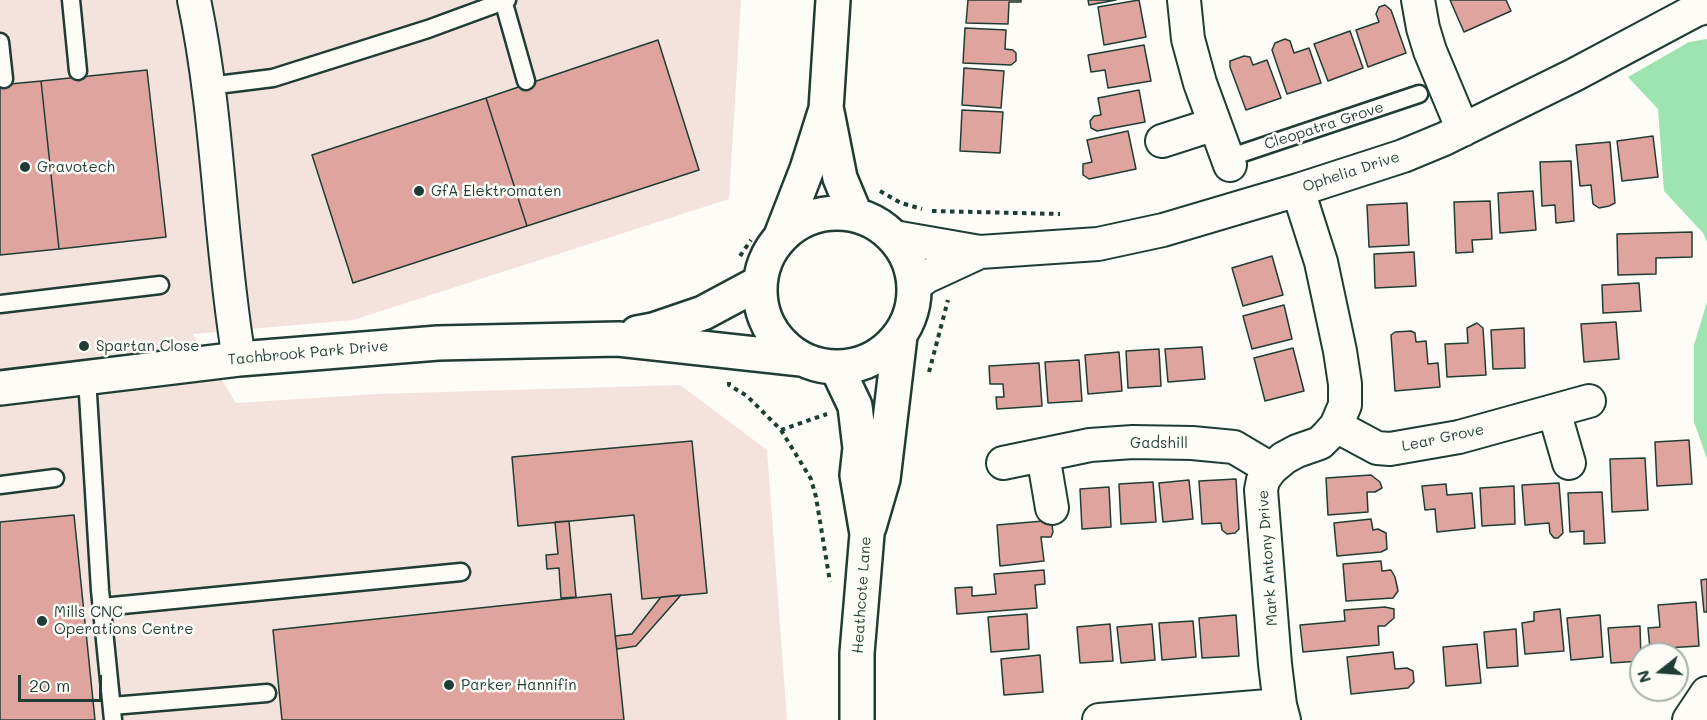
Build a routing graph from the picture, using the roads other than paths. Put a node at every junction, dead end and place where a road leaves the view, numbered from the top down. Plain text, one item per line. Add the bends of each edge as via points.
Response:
1 (71, 0) edge
2 (194, 0) edge
3 (504, 0) edge
4 (833, 0) edge
5 (1184, 0) edge
6 (1418, 0) edge
7 (1703, 6) edge
8 (0, 42) edge
9 (78, 71) dead end
10 (4, 79) dead end
11 (526, 81) dead end
12 (209, 86) junction
13 (1419, 94) dead end
14 (826, 109) junction
15 (1215, 124) junction
16 (1463, 130) junction
17 (1162, 141) dead end
18 (1229, 161) joint
19 (1298, 190) junction
20 (855, 214) junction
21 (782, 236) junction
22 (894, 237) junction
23 (980, 252) junction
24 (759, 283) junction
25 (160, 285) dead end
26 (915, 285) junction
27 (0, 304) edge
28 (900, 336) junction
29 (618, 339) junction
30 (239, 359) junction
31 (801, 359) junction
32 (837, 368) junction
33 (87, 378) junction
34 (0, 388) edge
35 (1588, 401) dead end
36 (1554, 411) junction
37 (1336, 426) junction
38 (1042, 455) junction
39 (1004, 463) dead end
40 (1569, 463) dead end
41 (1271, 469) junction
42 (55, 478) dead end
43 (0, 484) edge
44 (1052, 508) dead end
45 (867, 534) junction
46 (461, 572) dead end
47 (102, 607) junction
48 (267, 693) dead end
49 (1707, 693) edge
50 (1282, 712) edge
51 (113, 713) edge
52 (857, 720) edge
53 (1099, 720) edge
54 (1689, 720) edge

1 - 9 lane
2 - 12 street
3 - 11 lane
3 - 12 lane via 428,29 273,78
4 - 14 street
5 - 15 street, Cleopatra Grove via 1188,39
6 - 16 street via 1430,51
7 - 16 street, Ophelia Drive
8 - 10 lane
12 - 30 street
13 - 18 lane, Cleopatra Grove
14 - 20 street via 840,178
14 - 21 street
15 - 17 street
15 - 18 street, Cleopatra Grove
16 - 19 street, Ophelia Drive via 1403,156
19 - 23 street, Ophelia Drive via 1130,238 1065,248
19 - 37 street via 1321,262 1340,351 1346,395
20 - 21 street via 822,214 797,224
20 - 22 street via 875,222
21 - 24 street via 767,257
22 - 23 street, Ophelia Drive
22 - 26 street via 908,260
23 - 26 street, Ophelia Drive
24 - 29 street, Tachbrook Park Drive via 703,314
24 - 31 street via 766,322 784,347
25 - 27 lane
26 - 28 street via 912,312
28 - 32 street via 886,351 867,362
28 - 45 street via 883,479
29 - 30 street, Tachbrook Park Drive via 438,343
29 - 31 street, Tachbrook Park Drive
30 - 33 street, Tachbrook Park Drive
31 - 32 street
32 - 45 street, Heathcote Lane via 855,406 860,448 857,475
33 - 34 street, Tachbrook Park Drive
33 - 47 lane
35 - 36 street, Lear Grove
36 - 37 street, Lear Grove via 1459,437 1390,449 1377,448
36 - 40 street
37 - 41 street, Mark Antony Drive via 1320,442 1297,450
38 - 39 street, Gadshill
38 - 41 street, Gadshill via 1133,442 1210,444 1234,447
38 - 44 street
41 - 50 street, Mark Antony Drive via 1261,490
42 - 43 lane
45 - 52 street, Heathcote Lane via 857,653
46 - 47 lane
47 - 51 lane
48 - 51 lane
49 - 54 street
50 - 53 street

